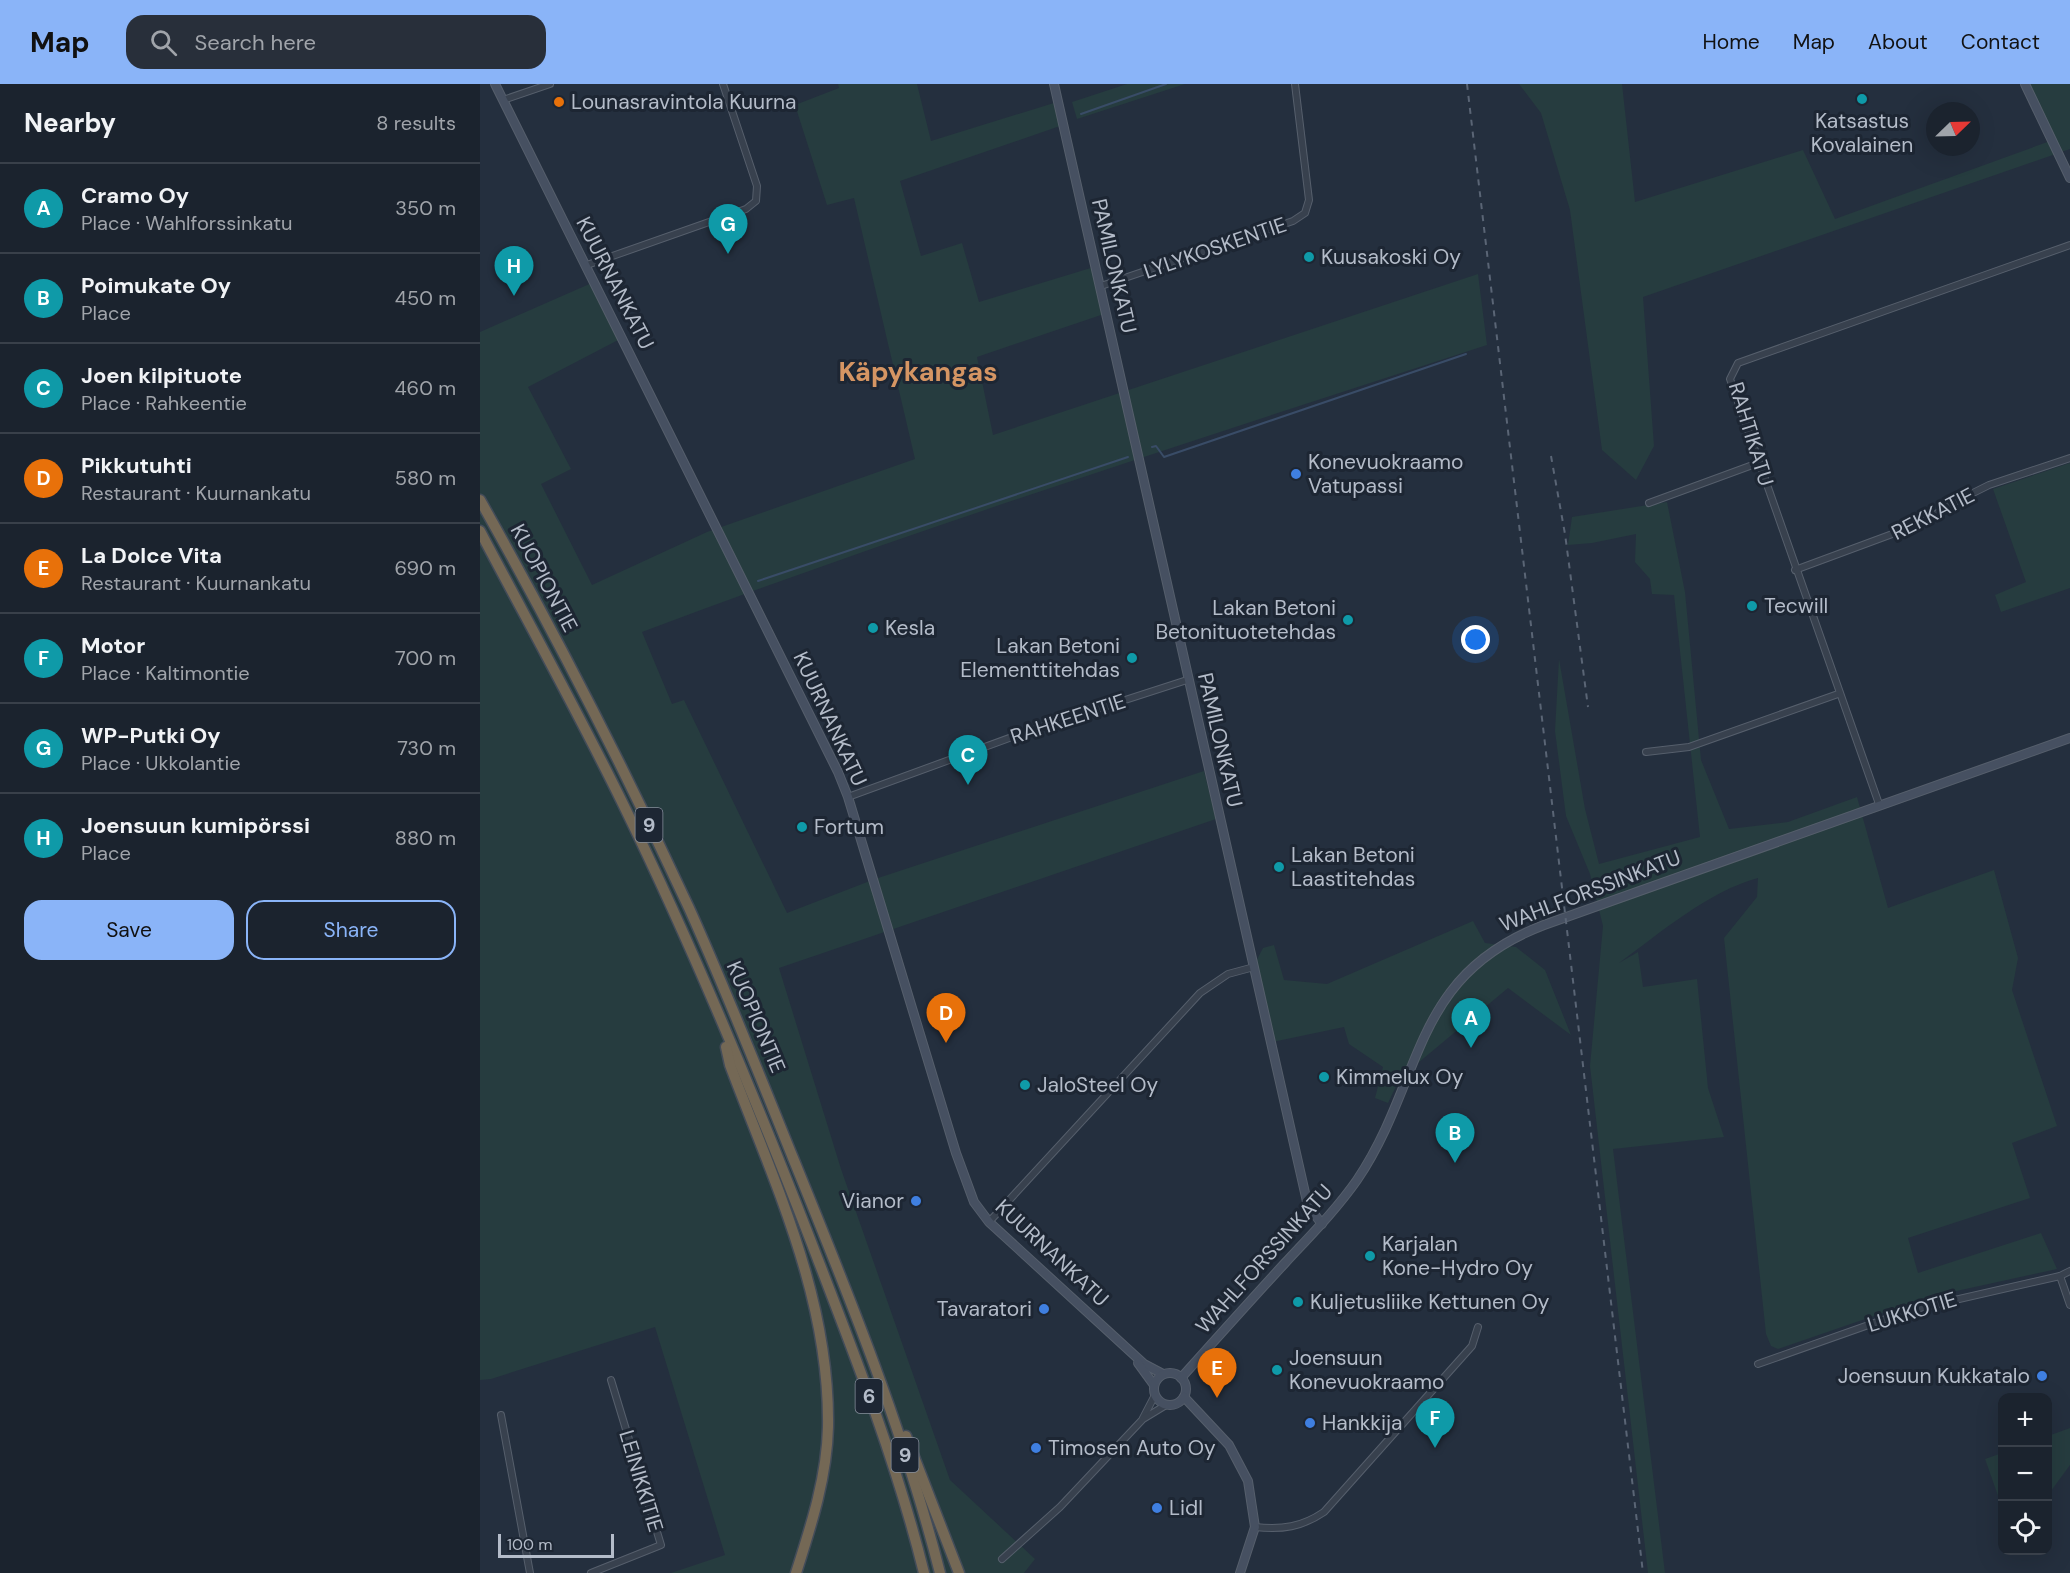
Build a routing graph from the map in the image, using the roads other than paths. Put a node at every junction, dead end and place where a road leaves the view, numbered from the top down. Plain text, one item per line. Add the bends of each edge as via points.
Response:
1 (495, 84) edge
2 (550, 84) edge
3 (723, 84) edge
4 (1054, 84) edge
5 (1295, 84) edge
6 (2025, 84) edge
7 (503, 100) junction
8 (2070, 178) edge
9 (2070, 245) edge
10 (586, 265) junction
11 (1101, 286) junction
12 (2070, 458) edge
13 (1758, 463) junction
14 (480, 500) edge
15 (1649, 503) dead end
16 (480, 531) edge
17 (1795, 570) junction
18 (1187, 680) junction
19 (1838, 694) junction
20 (2070, 738) edge
21 (1646, 752) dead end
22 (848, 797) junction
23 (1879, 804) junction
24 (1254, 967) junction
25 (722, 1026) junction
26 (803, 1222) joint
27 (989, 1222) junction
28 (1322, 1224) junction
29 (2070, 1271) edge
30 (2060, 1276) junction
31 (2070, 1305) edge
32 (1478, 1327) dead end
33 (865, 1339) junction
34 (1129, 1350) junction
35 (1758, 1364) dead end
36 (1163, 1374) junction
37 (1181, 1378) junction
38 (610, 1380) dead end
39 (1154, 1385) junction
40 (1155, 1395) junction
41 (1184, 1397) junction
42 (1166, 1405) junction
43 (501, 1415) dead end
44 (1143, 1419) junction
45 (1255, 1527) junction
46 (1002, 1559) dead end
47 (530, 1573) edge
48 (591, 1573) edge
49 (796, 1573) edge
50 (924, 1573) edge
51 (940, 1573) edge
52 (959, 1573) edge
53 (1240, 1573) edge

1 - 7 street, KUURNANKATU
2 - 7 street
3 - 10 street via 757,186 756,201 746,209
4 - 11 street, PAMILONKATU
5 - 11 street, LYLYKOSKENTIE via 1309,200 1305,213 1293,221
6 - 8 street
7 - 10 street, KUURNANKATU
9 - 13 street, RAHTIKATU via 1738,363 1730,379
10 - 22 street, KUURNANKATU
11 - 18 street, PAMILONKATU
12 - 17 street, REKKATIE via 1989,485 1922,523
13 - 15 street
13 - 17 street, RAHTIKATU
14 - 33 highway, KUOPIONTIE / 9 via 635,796 690,911
16 - 25 highway, KUOPIONTIE / 9 via 622,802
17 - 19 street, RAHTIKATU
18 - 22 street, RAHKEENTIE via 1023,733
18 - 24 street, PAMILONKATU
19 - 21 street via 1689,747
19 - 23 street, RAHTIKATU
20 - 23 street, WAHLFORSSINKATU
22 - 27 street, KUURNANKATU via 963,1174 974,1202
23 - 28 street, WAHLFORSSINKATU via 1544,925 1490,950 1467,971 1437,1010 1370,1159
24 - 27 street via 1228,974 1200,993
24 - 28 street, PAMILONKATU via 1308,1206
25 - 26 highway, KUOPIONTIE / 9
25 - 49 highway via 730,1065 801,1254 820,1329 826,1380 826,1450
26 - 50 highway, KUOPIONTIE / 6 via 896,1474
27 - 34 street, KUURNANKATU
28 - 37 street, WAHLFORSSINKATU
29 - 30 street, LUKKOTIE
30 - 31 street
30 - 35 street, LUKKOTIE via 1911,1310
32 - 45 street via 1472,1346 1324,1512 1307,1524 1284,1529
33 - 51 highway, KUOPIONTIE / 9
33 - 52 highway
34 - 36 street, KUURNANKATU
34 - 39 street, KUURNANKATU
36 - 37 street via 1173,1373
36 - 39 street
37 - 41 street
38 - 48 street, LEINIKKITIE via 661,1545
39 - 40 street
40 - 42 street
40 - 44 street
41 - 42 street
41 - 45 street via 1230,1445 1248,1481
42 - 44 street
43 - 47 street
44 - 46 street via 1060,1507
45 - 53 street

